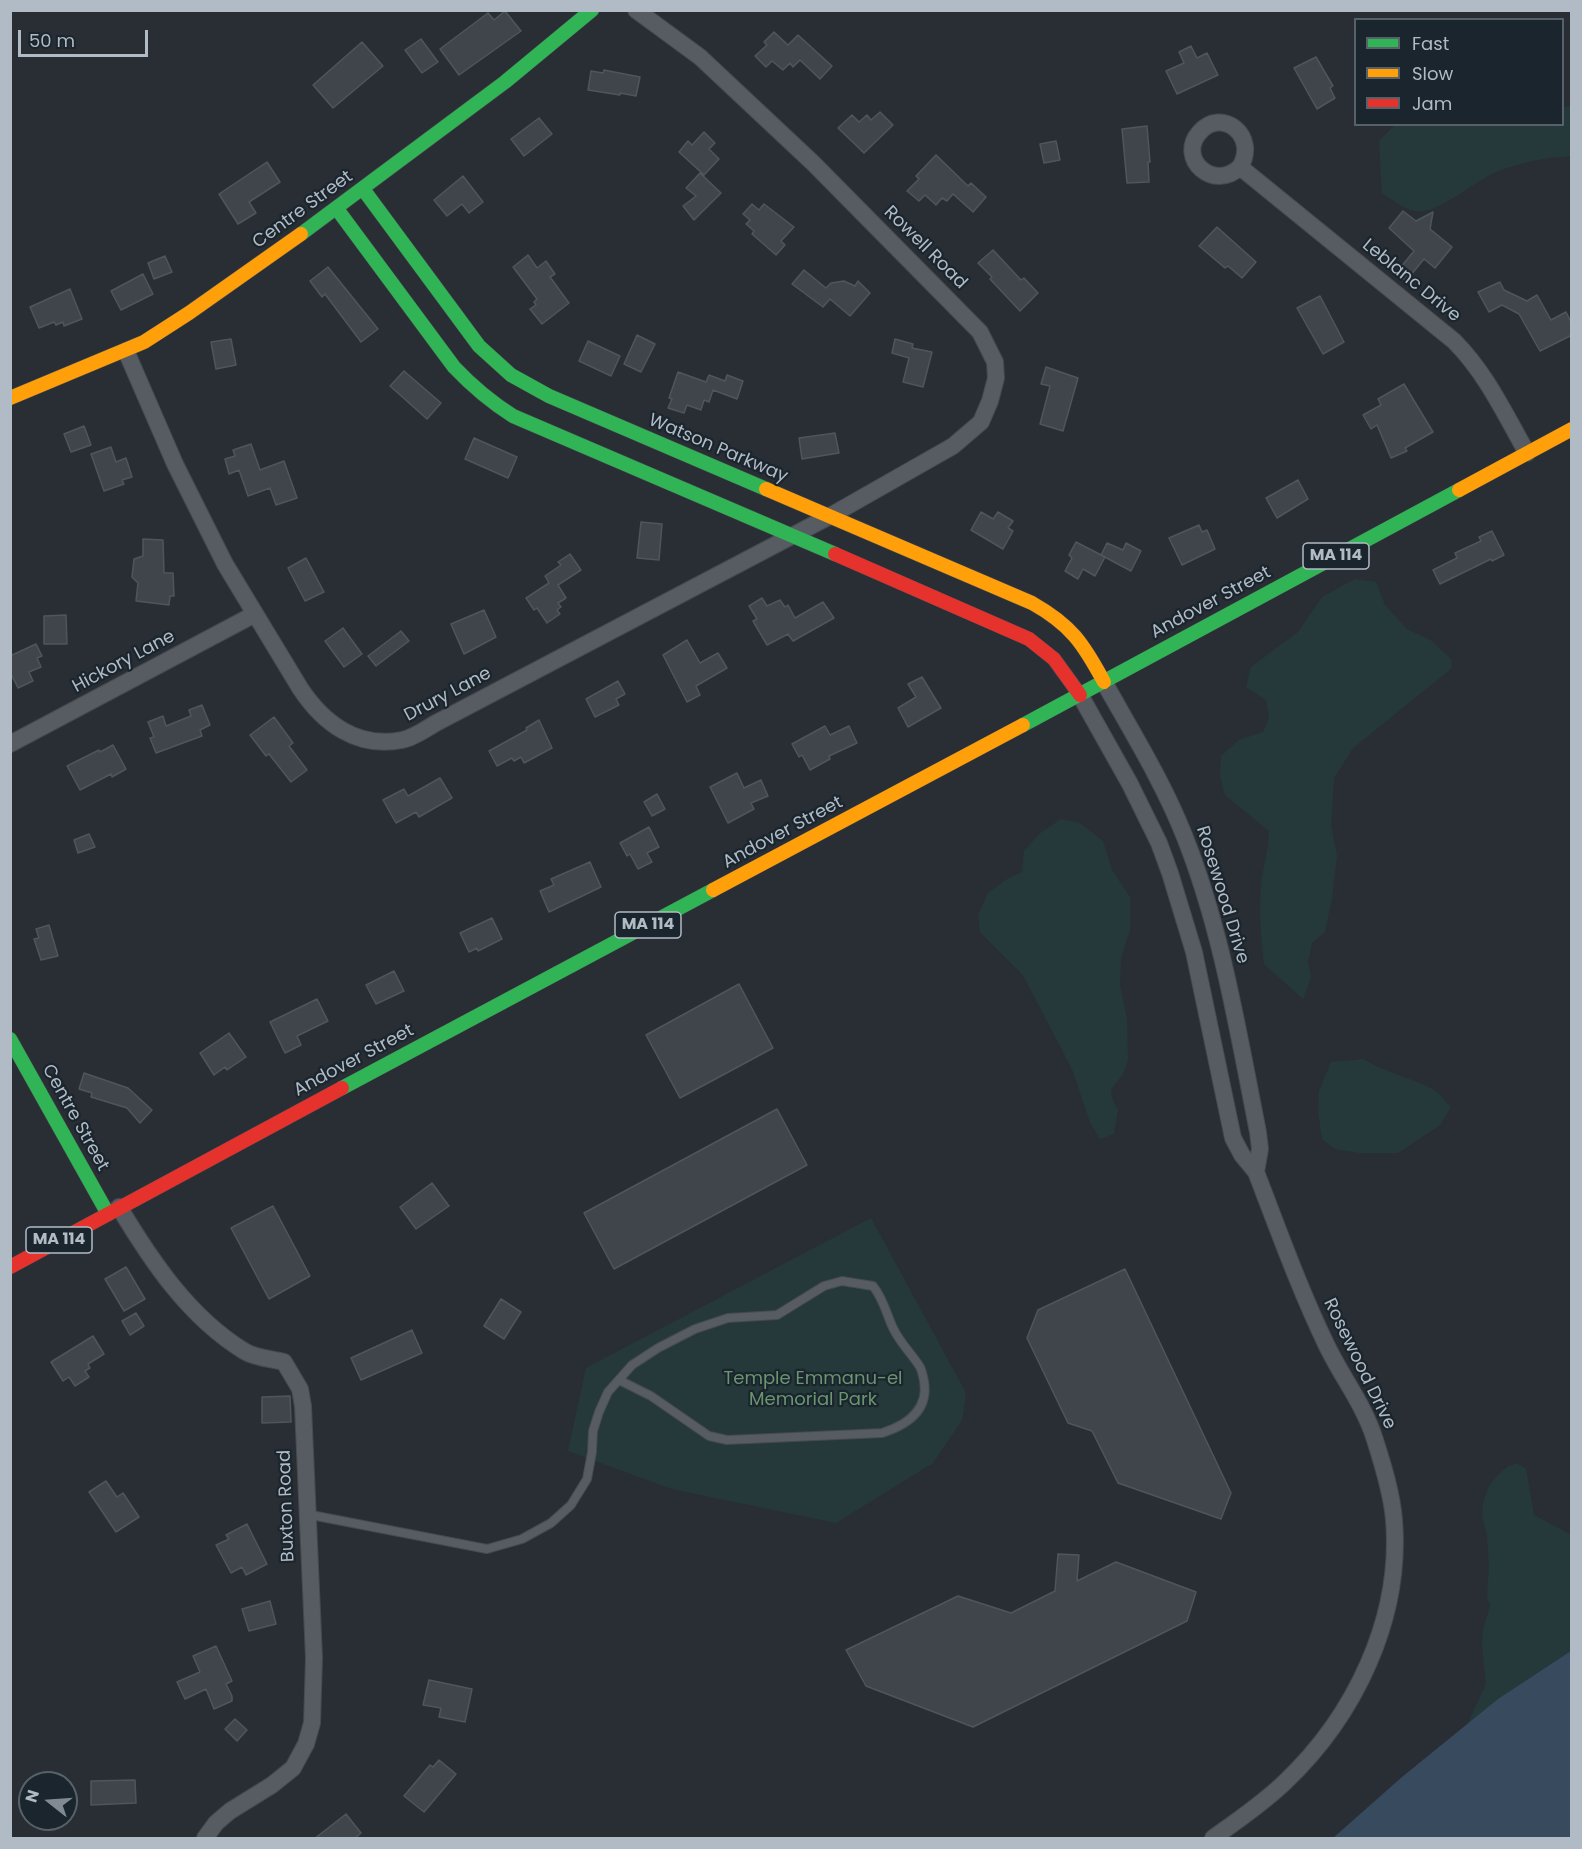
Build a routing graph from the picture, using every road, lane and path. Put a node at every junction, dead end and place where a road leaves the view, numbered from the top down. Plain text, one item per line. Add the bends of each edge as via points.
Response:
1 (592, 10) edge
2 (636, 10) edge
3 (1240, 167) dead end
4 (363, 189) junction
5 (337, 209) junction
6 (126, 351) junction
7 (10, 399) edge
8 (1572, 429) edge
9 (1527, 453) junction
10 (830, 516) junction
11 (790, 536) junction
12 (255, 614) junction
13 (1104, 682) junction
14 (1080, 695) junction
15 (10, 744) edge
16 (10, 1039) edge
17 (1256, 1172) junction
18 (114, 1210) junction
19 (10, 1267) edge
20 (619, 1380) junction
21 (306, 1514) junction
22 (205, 1839) edge
23 (1213, 1839) edge

1 - 4 main road, Centre Street via 505,82
2 - 10 street, Rowell Road via 700,57 813,163 969,319 995,362 996,378 981,422 954,446
3 - 9 street, Leblanc Drive via 1454,341 1482,374
4 - 5 main road, Centre Street
4 - 10 main road, Watson Parkway via 479,346 510,376
5 - 6 main road, Centre Street via 189,313
5 - 11 main road via 454,367 491,402 513,416
6 - 7 main road, Centre Street
6 - 12 street, Drury Lane via 175,464
8 - 9 main road, Andover Street / MA 114
9 - 13 main road, Andover Street / MA 114
10 - 11 street, Drury Lane
10 - 13 main road, Watson Parkway via 1049,612 1083,643
11 - 12 street, Drury Lane via 404,740 365,739 346,734 328,722 311,705
11 - 14 main road via 1032,640 1062,666
12 - 15 street, Hickory Lane
13 - 14 main road, Andover Street / MA 114
13 - 17 street, Rosewood Drive via 1153,772 1195,864 1219,946 1256,1121 1260,1149
14 - 17 street, Rosewood Drive via 1159,843 1194,952 1233,1138
14 - 18 main road, Andover Street / MA 114
16 - 18 main road, Centre Street
17 - 23 street, Rosewood Drive via 1313,1316 1375,1438 1394,1520 1393,1561 1380,1635 1351,1699 1332,1728 1285,1782
18 - 19 main road, Andover Street / MA 114
18 - 21 street, Buxton Road via 185,1301 216,1330 246,1353 284,1362 293,1375 303,1406
20 - 20 lane via 641,1359 696,1329 728,1318 777,1315 824,1286 842,1281 873,1286 878,1292 894,1329 922,1370 926,1390 914,1417 882,1433 727,1440 709,1436 651,1396
20 - 21 lane via 599,1412 587,1479 571,1505 551,1523 522,1539 487,1549
21 - 22 street, Buxton Road via 314,1698 306,1744 285,1776 230,1811

